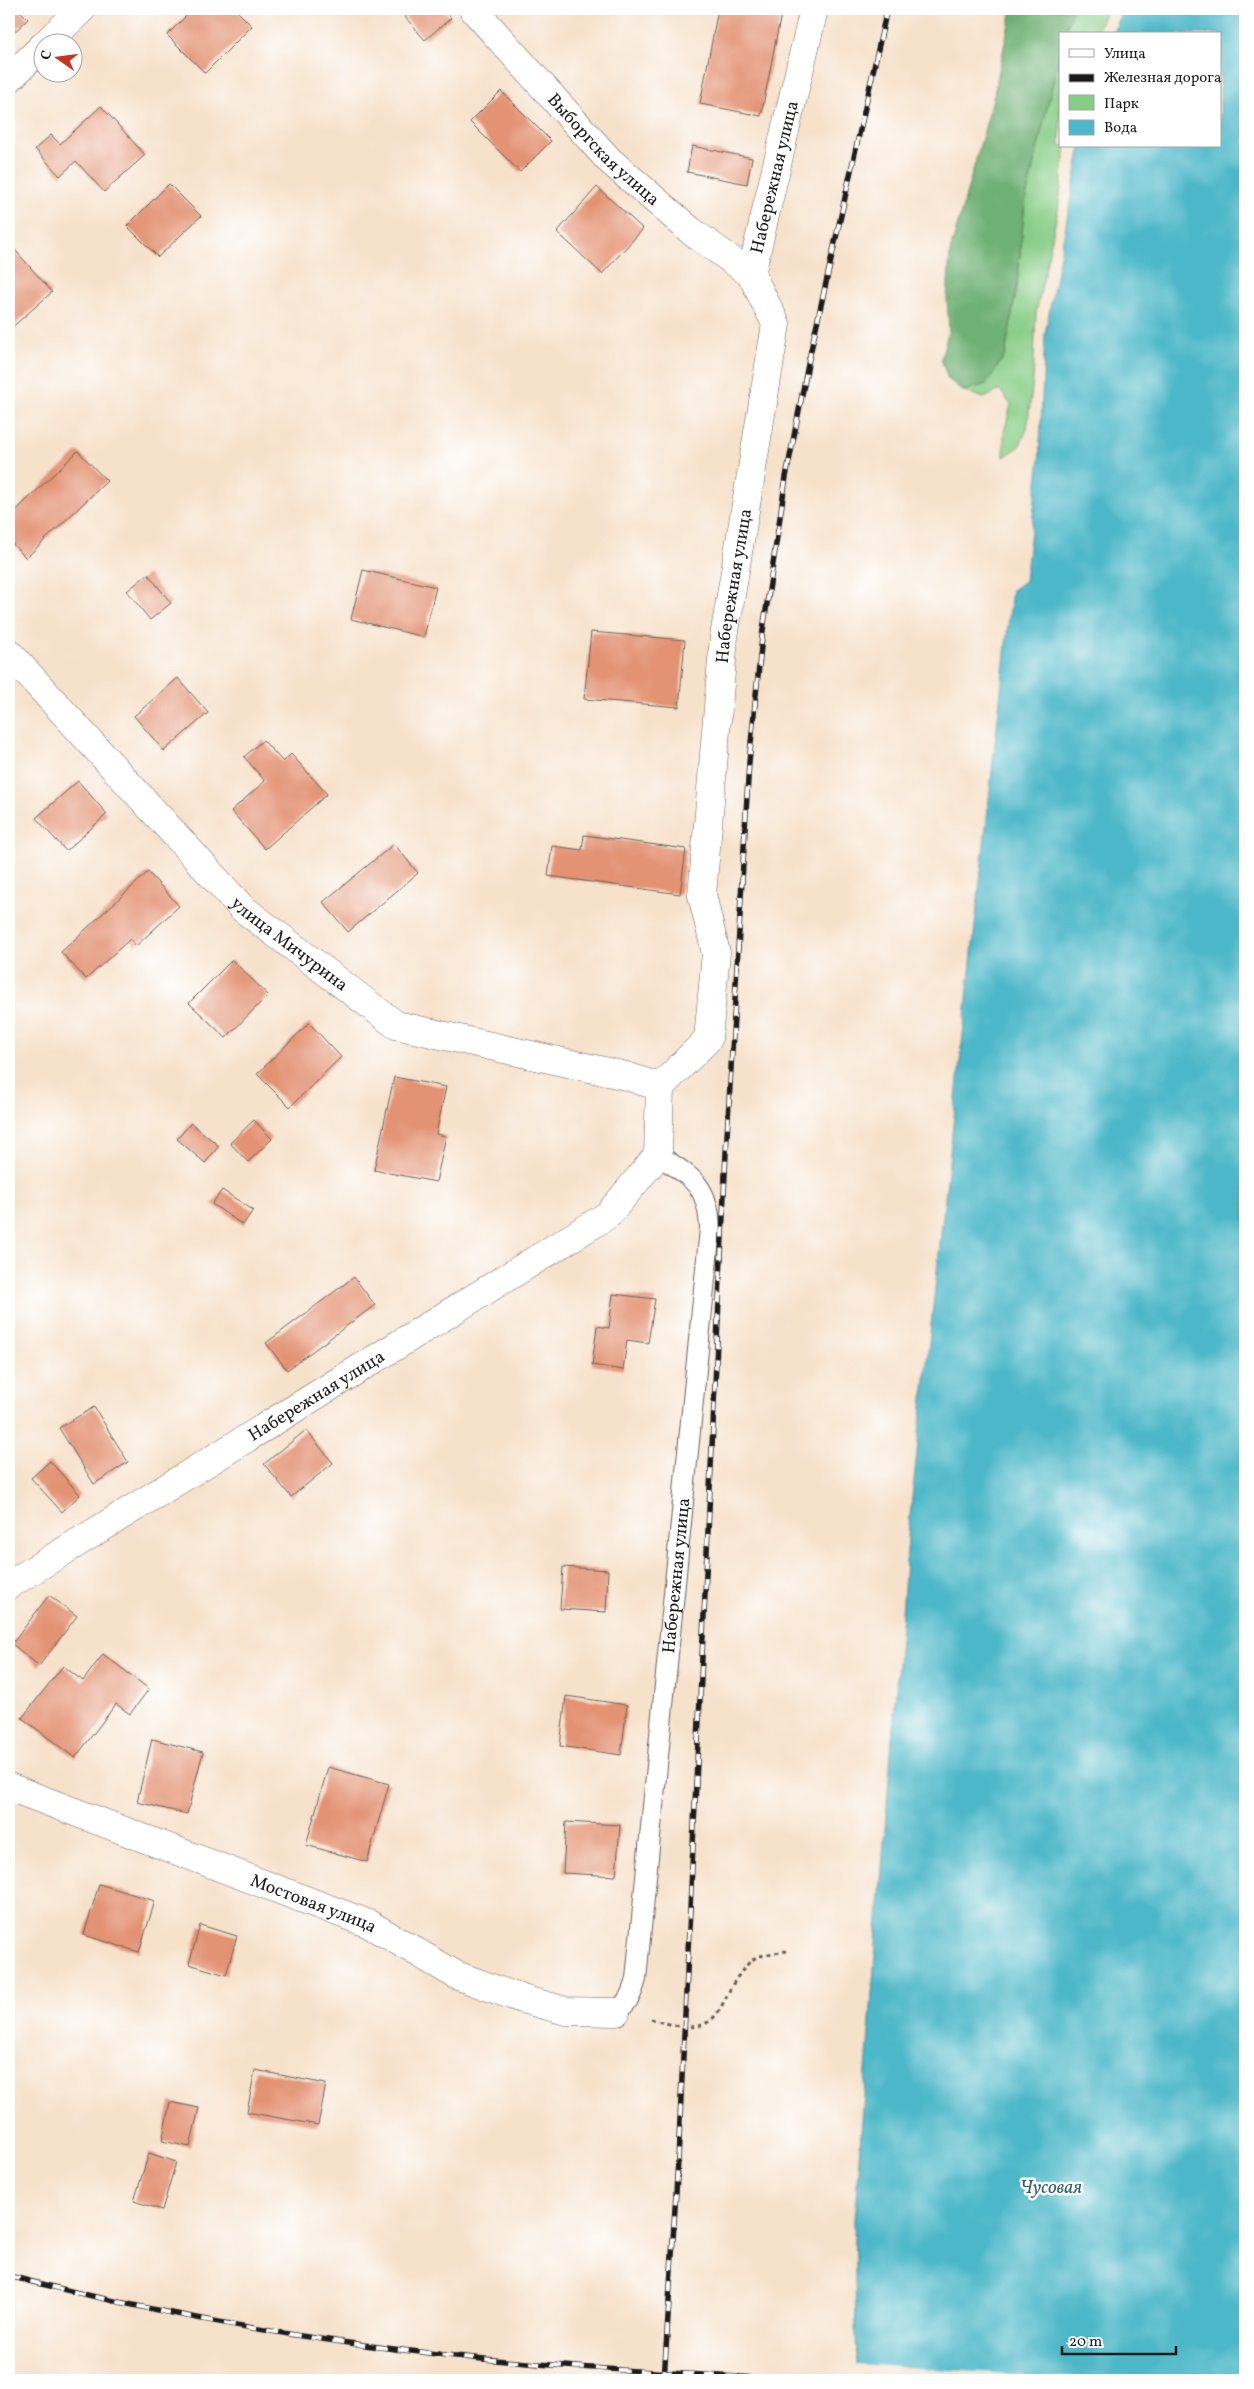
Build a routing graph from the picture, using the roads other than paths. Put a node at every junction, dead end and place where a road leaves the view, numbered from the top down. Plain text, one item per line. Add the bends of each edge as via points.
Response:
1 (82, 9) edge
2 (474, 9) edge
3 (814, 9) edge
4 (58, 32) edge
5 (32, 57) edge
6 (9, 79) edge
7 (751, 274) junction
8 (9, 653) edge
9 (660, 1087) junction
10 (658, 1155) junction
11 (9, 1585) edge
12 (9, 1787) edge
13 (616, 2012) joint

1 - 4 street
2 - 7 street, Выборгская улица via 609,160 691,231
3 - 7 street, Набережная улица
5 - 6 street
7 - 9 street, Набережная улица via 776,324 724,637 702,895 716,953 708,1040
8 - 9 street, улица Мичурина via 242,908 396,1025 626,1076
9 - 10 street
10 - 11 street, Набережная улица via 608,1215
10 - 13 lane, Набережная улица via 695,1180 709,1206 710,1228 636,1979 632,1994
12 - 13 street, Мостовая улица via 369,1924 456,1975 566,2011

